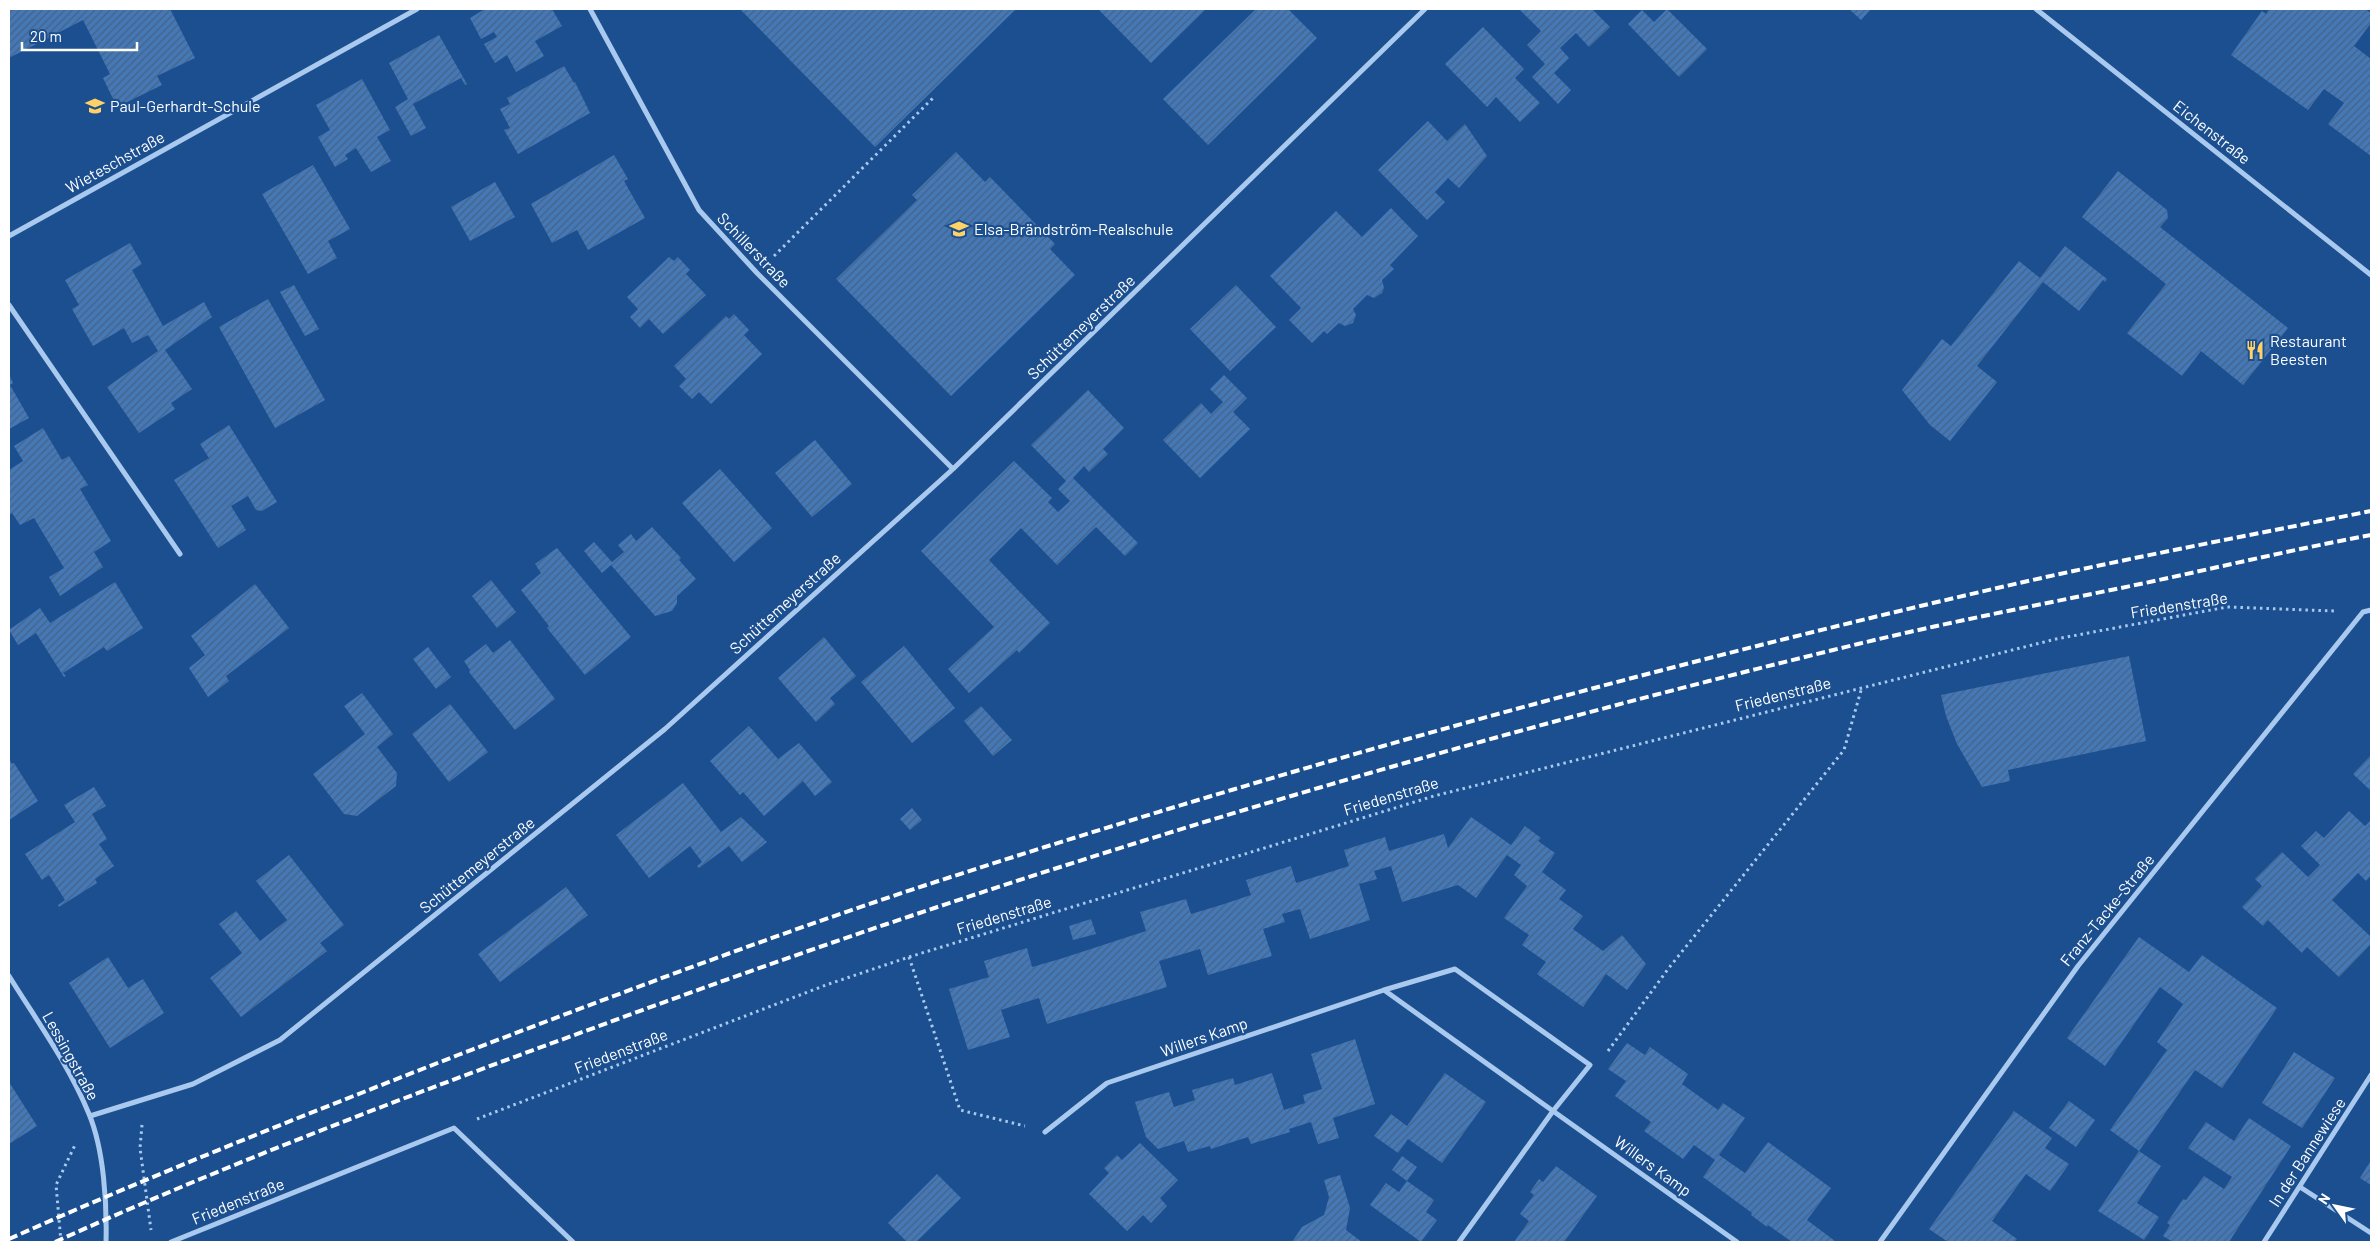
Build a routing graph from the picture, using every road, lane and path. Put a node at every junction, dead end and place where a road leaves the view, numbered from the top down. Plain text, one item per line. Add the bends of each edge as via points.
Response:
1 (417, 9) edge
2 (590, 9) edge
3 (1425, 9) edge
4 (2036, 9) edge
5 (933, 98) dead end
6 (9, 236) edge
7 (758, 273) junction
8 (2371, 275) edge
9 (9, 305) edge
10 (953, 469) junction
11 (180, 554) dead end
12 (2371, 610) edge
13 (2363, 612) junction
14 (1862, 687) junction
15 (909, 957) junction
16 (9, 976) edge
17 (1384, 990) junction
18 (1590, 1065) junction
19 (2371, 1075) edge
20 (144, 1099) junction
21 (1553, 1111) junction
22 (90, 1116) junction
23 (454, 1128) junction
24 (1045, 1132) joint
25 (2300, 1188) junction
26 (2371, 1233) edge
27 (151, 1236) dead end
28 (61, 1242) edge
29 (106, 1242) edge
30 (171, 1242) edge
31 (573, 1242) edge
32 (1459, 1242) edge
33 (1737, 1242) edge
34 (1880, 1242) edge
35 (2264, 1242) edge

1 - 6 street, Wieteschstraße
2 - 7 street, Schillerstraße via 699,210
3 - 10 street, Schüttemeyerstraße
4 - 8 street, Eichenstraße
5 - 7 path
7 - 10 street, Schillerstraße
9 - 11 street
10 - 20 street, Schüttemeyerstraße via 665,730 280,1040 193,1084
12 - 13 street
13 - 14 path, Friedenstraße via 2227,607 2056,639
13 - 34 street, Franz-Tacke-Straße via 2078,966
14 - 15 path, Friedenstraße via 1434,796
14 - 18 path via 1844,750 1668,969 1604,1056
15 - 23 path, Friedenstraße via 826,985
15 - 24 path via 960,1110
16 - 22 street, Lessingstraße via 64,1062
17 - 18 street, Willers Kamp via 1455,969
17 - 21 street, Willers Kamp
17 - 24 street, Willers Kamp via 1107,1083
18 - 21 street
19 - 25 street, In der Bannewiese
20 - 22 street, Schüttemeyerstraße
20 - 27 path via 140,1148
21 - 32 street
21 - 33 street, Willers Kamp
22 - 28 path via 56,1185
22 - 29 street, Lessingstraße via 101,1160
23 - 30 street, Friedenstraße
23 - 31 street
25 - 26 street
25 - 35 street, In der Bannewiese

